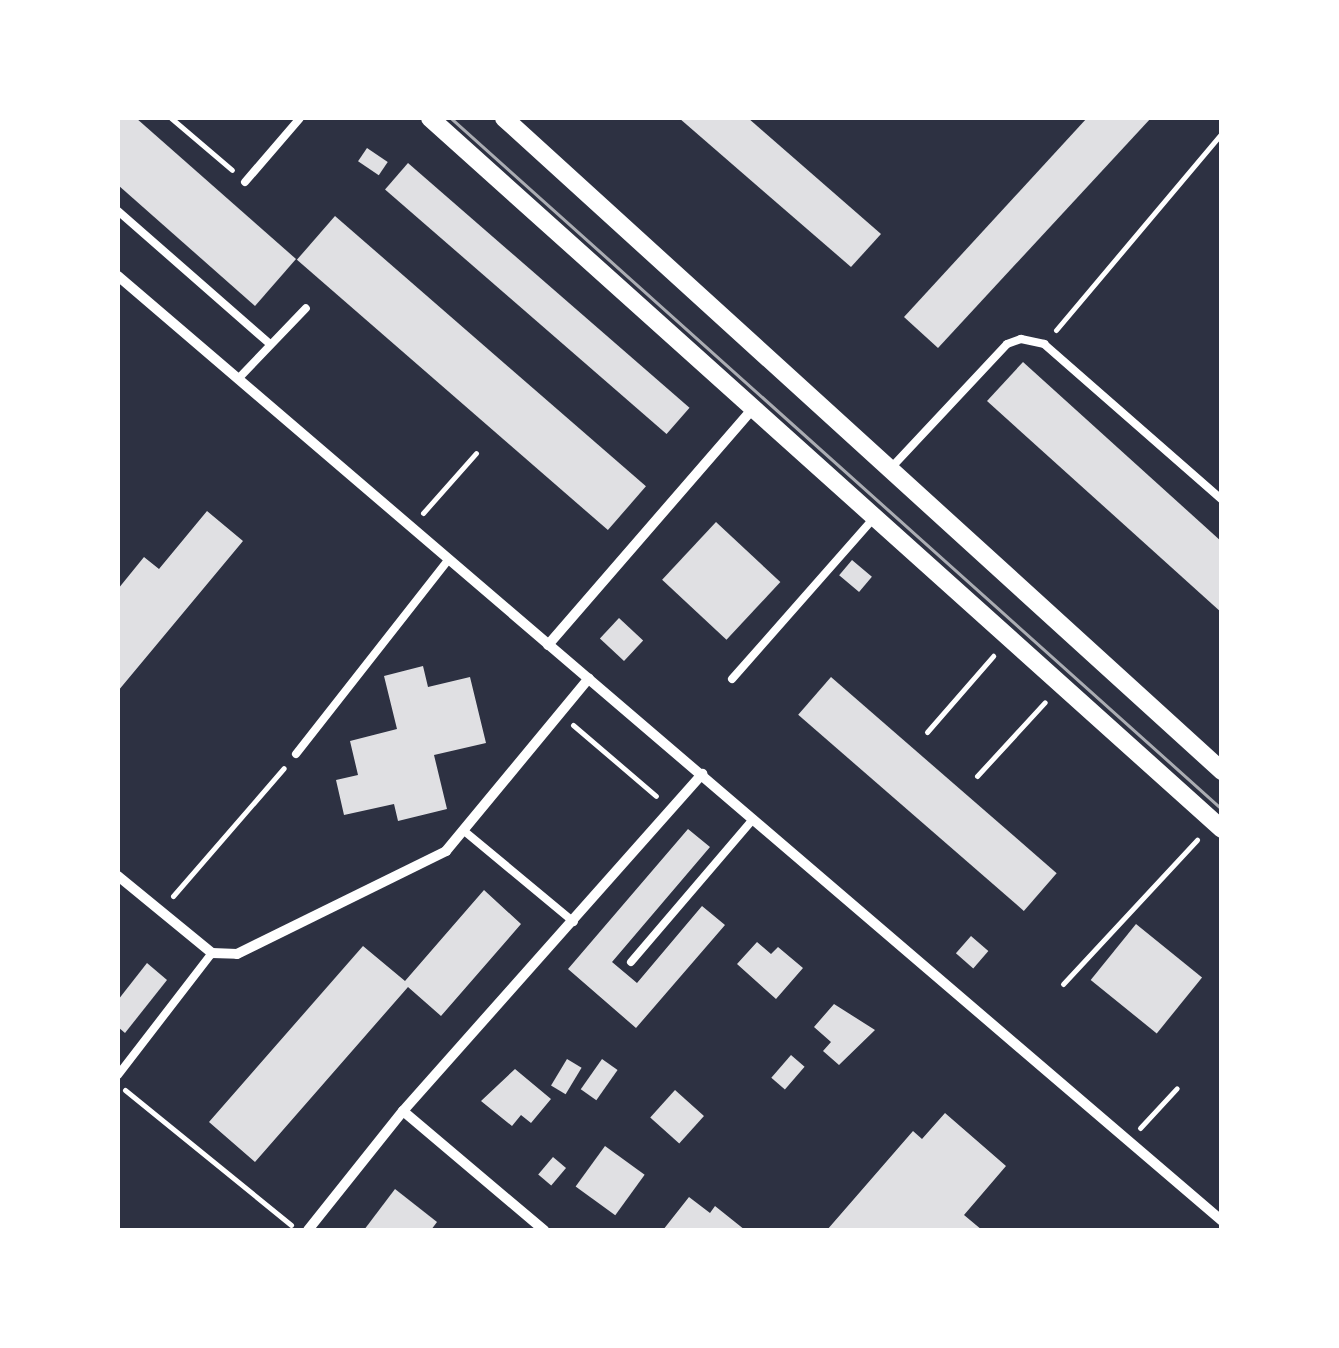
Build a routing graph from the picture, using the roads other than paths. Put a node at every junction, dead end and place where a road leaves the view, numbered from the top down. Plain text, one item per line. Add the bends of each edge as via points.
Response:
1 (300, 118) edge
2 (430, 118) edge
3 (504, 118) edge
4 (245, 182) road end
5 (118, 210) edge
6 (118, 276) edge
7 (306, 308) dead end
8 (270, 344) junction
9 (238, 379) junction
10 (752, 408) junction
11 (890, 469) junction
12 (1222, 500) edge
13 (874, 518) junction
14 (448, 560) junction
15 (548, 644) junction
16 (589, 678) junction
17 (732, 679) dead end
18 (296, 754) road end
19 (1222, 772) edge
20 (702, 774) junction
21 (754, 819) junction
22 (463, 830) junction
23 (1222, 830) edge
24 (118, 876) edge
25 (574, 922) junction
26 (212, 953) junction
27 (631, 962) dead end
28 (118, 1076) edge
29 (403, 1111) junction
30 (1222, 1222) edge
31 (308, 1230) edge
32 (544, 1230) edge

1 - 4 lane
2 - 10 street
3 - 11 street
5 - 8 lane
6 - 9 street
7 - 8 lane
8 - 9 lane
9 - 14 street
10 - 13 street
10 - 15 street
11 - 12 lane via 1007,344 1044,344
11 - 19 street
13 - 17 lane
13 - 23 street
14 - 15 street
14 - 18 lane
15 - 16 street
16 - 20 street
16 - 22 street
20 - 21 street
20 - 25 street
21 - 27 lane
21 - 30 street
22 - 25 lane
22 - 26 street via 446,851 237,954
24 - 26 street
25 - 29 street
26 - 28 lane
29 - 31 street
29 - 32 street

